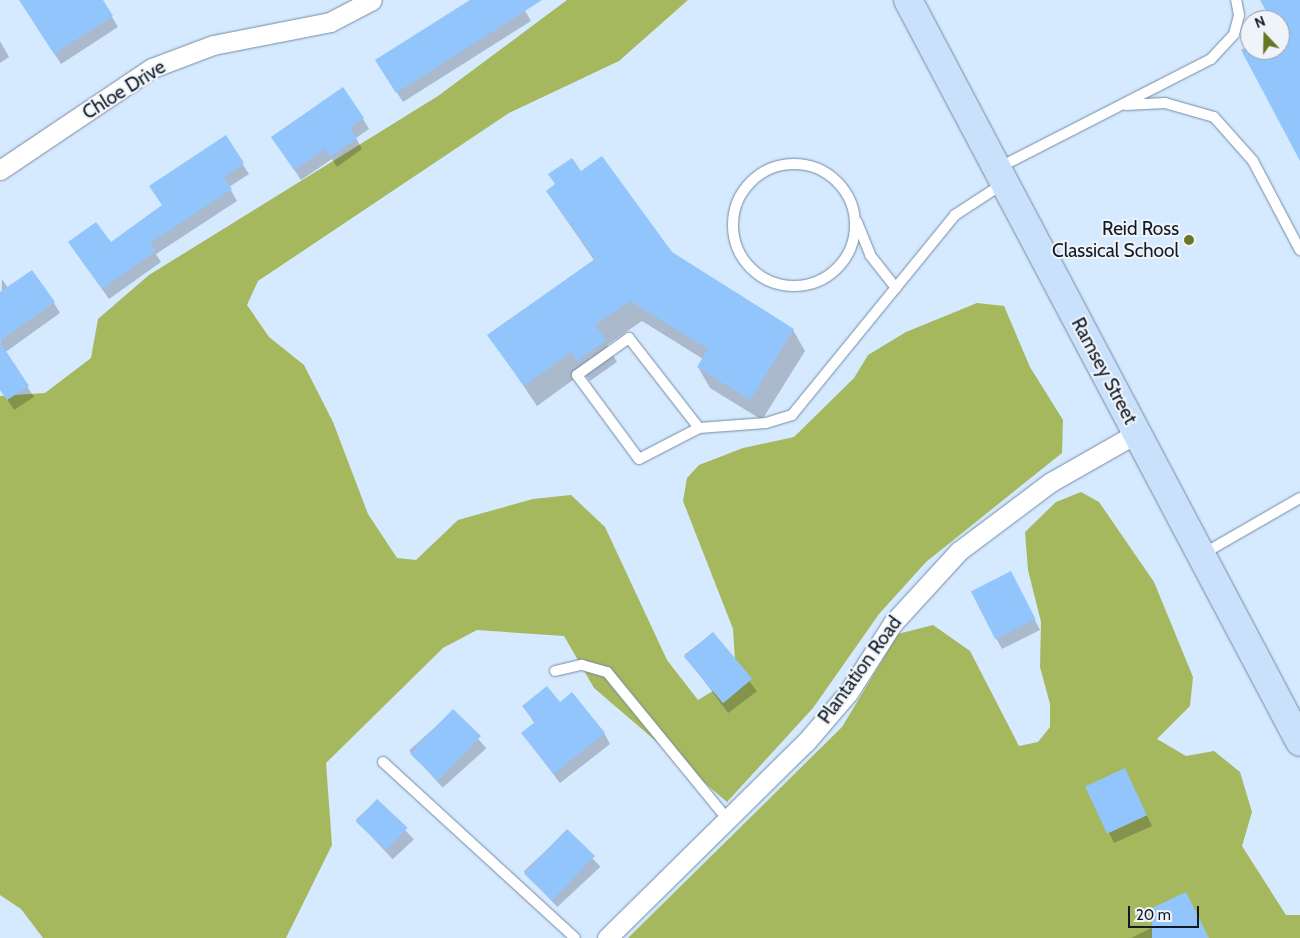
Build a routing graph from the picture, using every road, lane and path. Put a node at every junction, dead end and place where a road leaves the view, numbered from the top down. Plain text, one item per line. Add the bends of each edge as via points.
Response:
1 (372, 0) edge
2 (908, 0) edge
3 (1236, 0) edge
4 (1120, 105) junction
5 (0, 170) edge
6 (1001, 175) junction
7 (855, 219) junction
8 (1300, 250) edge
9 (896, 288) junction
10 (699, 428) junction
11 (1137, 433) junction
12 (1300, 498) edge
13 (1201, 555) junction
14 (556, 671) dead end
15 (1300, 742) edge
16 (383, 762) dead end
17 (728, 820) junction
18 (575, 938) edge
19 (607, 938) edge

1 - 5 street, Chloe Drive via 330,22 213,45 152,68
2 - 6 main road, Ramsey Street
3 - 4 lane via 1240,15 1225,49
4 - 6 lane
4 - 8 lane via 1165,102 1214,117 1253,161
6 - 9 lane via 955,215
6 - 11 main road, Ramsey Street
7 - 7 lane via 838,182 802,164 762,172 736,203 732,223 734,243 757,275 795,286 826,276 846,258
7 - 9 lane via 870,255
9 - 10 lane via 792,415 766,423
10 - 10 lane via 628,338 577,375 639,459
11 - 13 main road, Ramsey Street
11 - 17 street, Plantation Road via 1051,482 959,551 893,623 848,693 812,735
12 - 13 lane
13 - 15 main road, Ramsey Street
14 - 17 lane via 582,665 607,672
16 - 18 lane
17 - 19 street, Plantation Road

